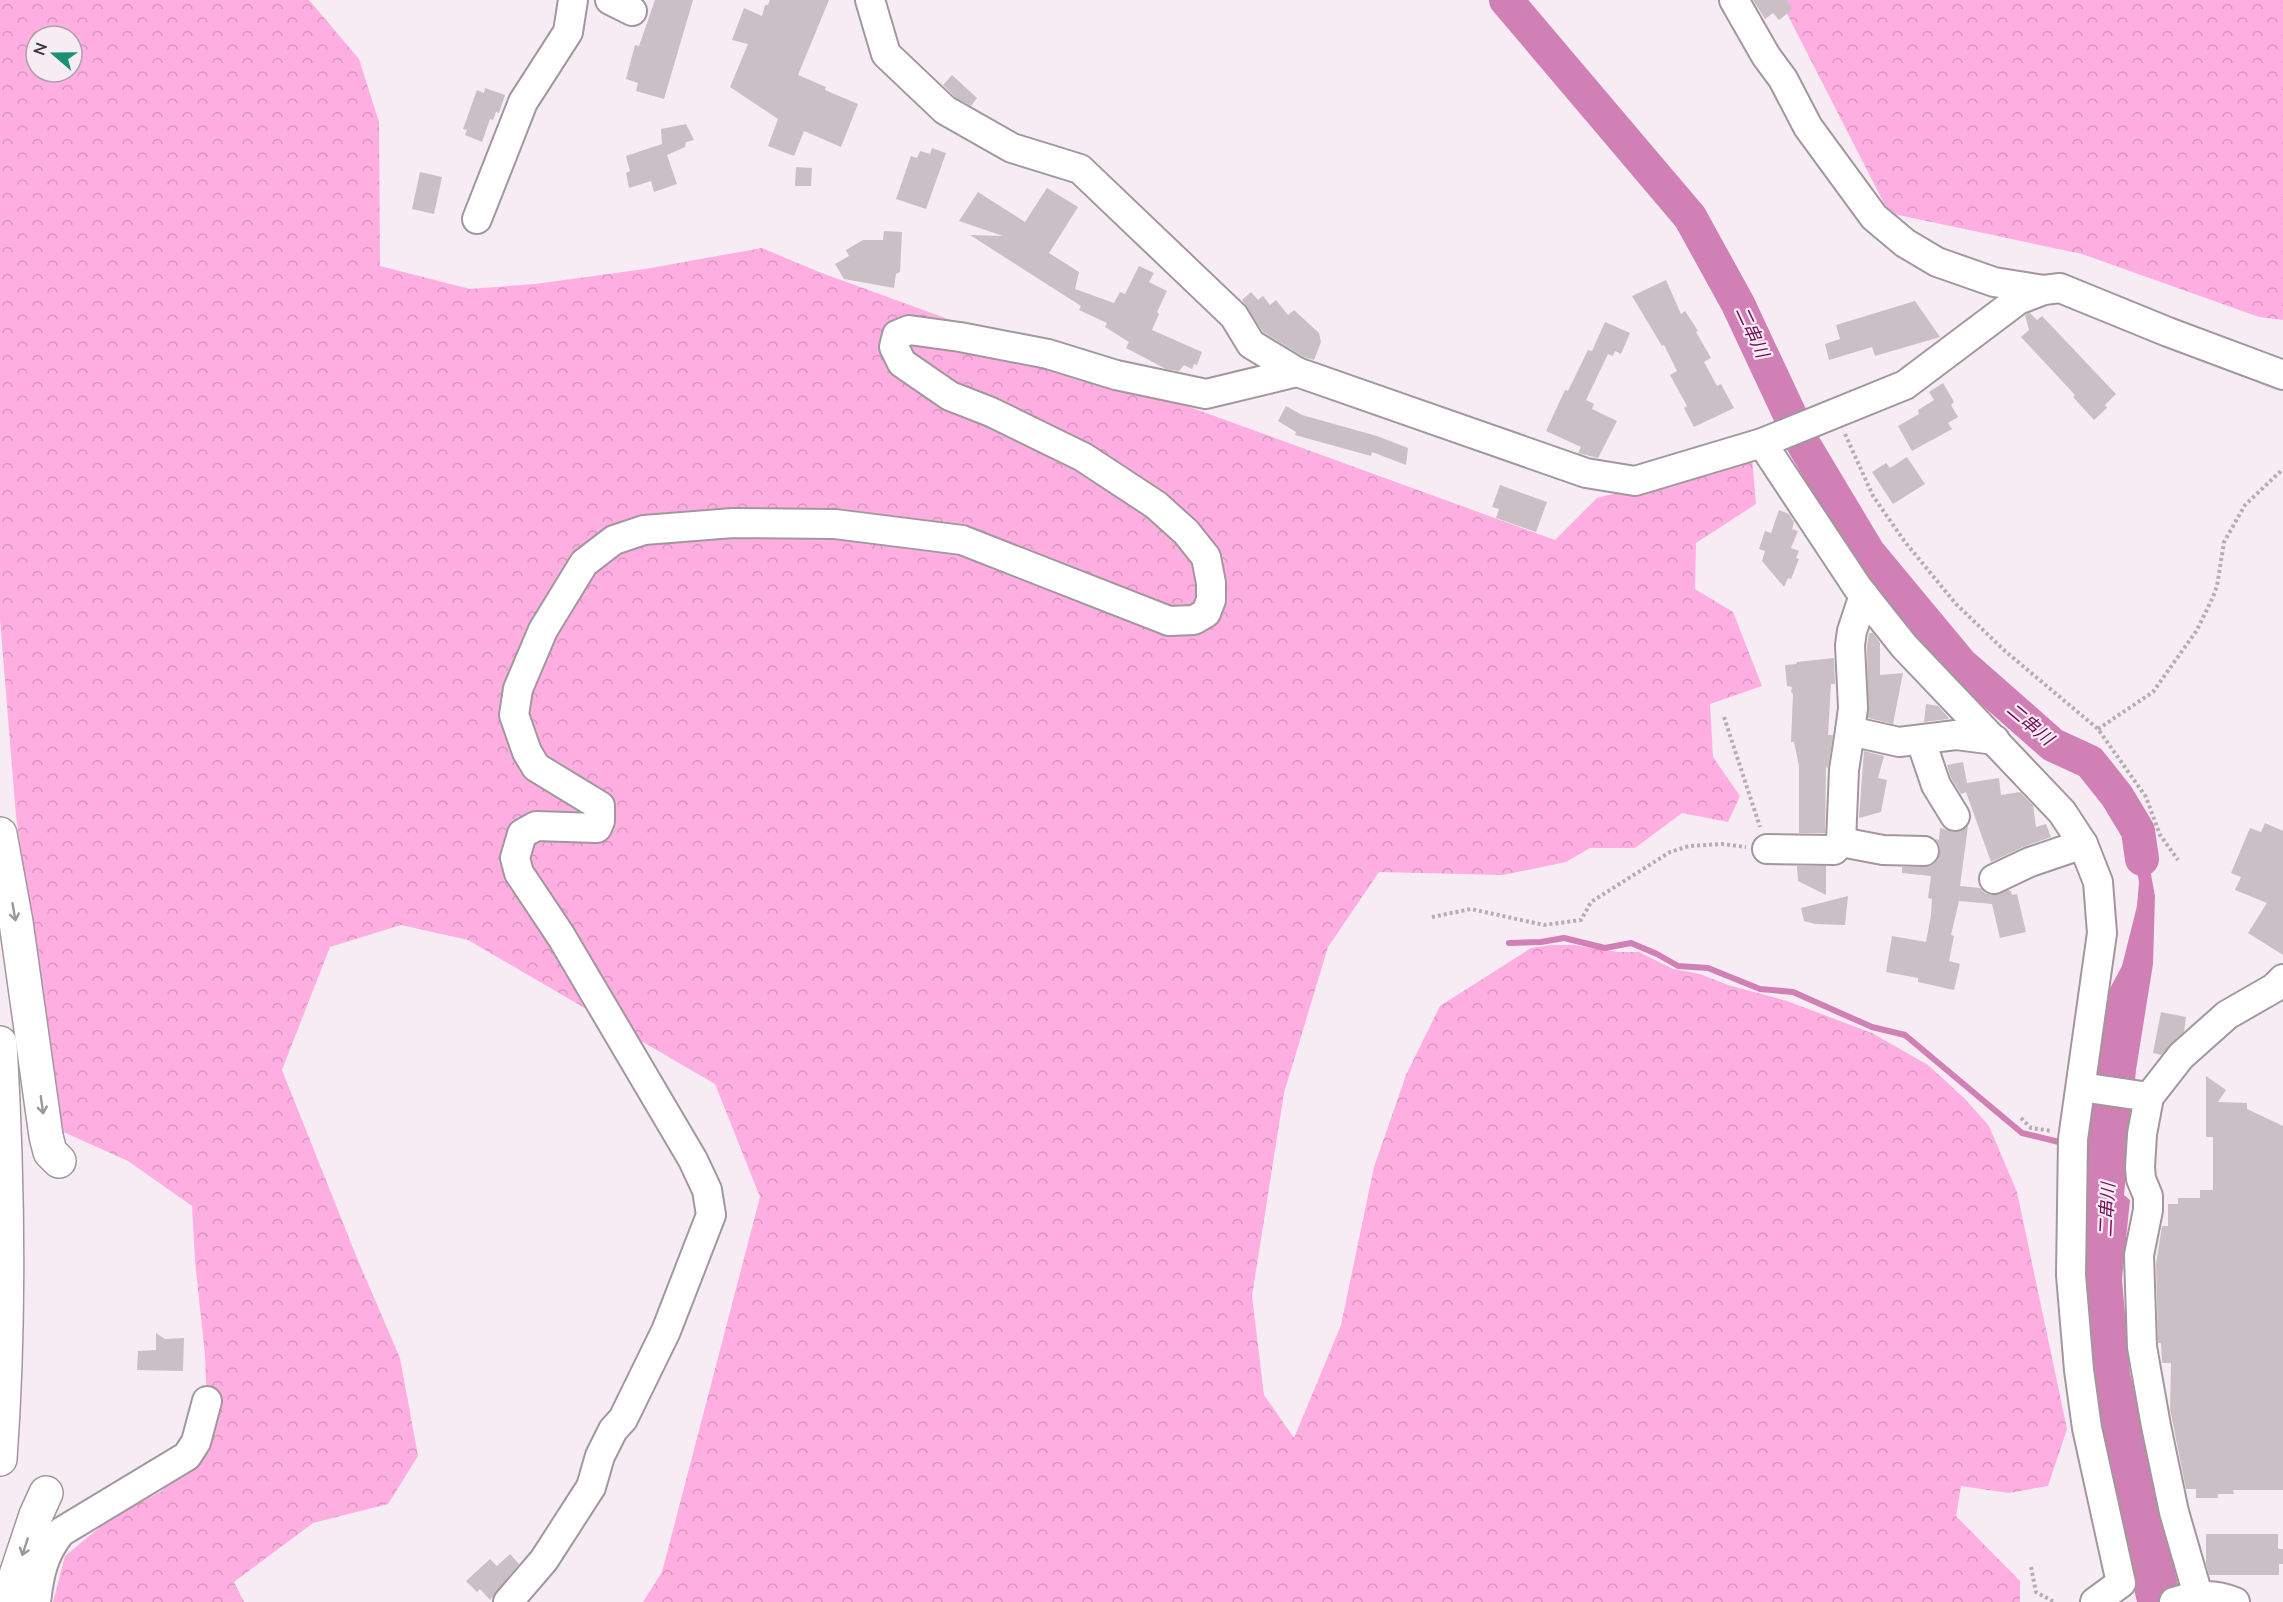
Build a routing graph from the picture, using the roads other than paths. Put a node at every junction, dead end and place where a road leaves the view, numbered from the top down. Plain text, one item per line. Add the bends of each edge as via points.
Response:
1 (573, 0) edge
2 (870, 0) edge
3 (1734, 0) edge
4 (477, 219) dead end
5 (2044, 290) junction
6 (1297, 372) junction
7 (2283, 375) edge
8 (1762, 443) junction
9 (1864, 595) junction
10 (1850, 731) junction
11 (1995, 740) junction
12 (1921, 741) junction
13 (1955, 816) dead end
14 (0, 834) edge
15 (1841, 842) junction
16 (2083, 844) junction
17 (1767, 849) road end
18 (1924, 851) dead end
19 (1994, 879) dead end
20 (2283, 979) edge
21 (0, 1043) edge
22 (2081, 1087) junction
23 (2149, 1097) junction
24 (59, 1161) dead end
25 (207, 1401) dead end
26 (0, 1459) edge
27 (46, 1493) dead end
28 (2189, 1598) edge
29 (7, 1602) edge
30 (36, 1602) edge
31 (508, 1602) edge
32 (2095, 1602) edge
33 (2235, 1602) edge

1 - 4 street via 568,32 523,102
2 - 6 street via 886,54 945,110 1012,148 1080,170 1234,316 1251,344
3 - 5 street via 1808,127 1874,217 1905,243 1937,262 1994,282
5 - 7 street via 2060,288
5 - 8 street via 2018,300 1905,385
6 - 8 street via 1586,473 1635,481
6 - 31 street via 1206,394 982,341 909,330 897,334 894,347 902,363 950,396 1083,457 1156,505 1186,532 1206,557 1211,583 1206,614 1194,620 1169,621 962,540 835,524 733,523 644,530 614,540 584,563 543,630 518,689 514,715 536,767 600,806 600,821 597,828 536,826 522,834 515,858 519,873 561,936 693,1160 707,1190 711,1215 666,1331 623,1419 600,1456 591,1487 544,1560
8 - 9 street
9 - 10 street via 1850,645
9 - 11 street via 1904,646
10 - 12 street via 1899,742
10 - 15 street
11 - 12 street via 1956,735
11 - 16 street via 2062,812
12 - 13 street via 1936,784
14 -> 24 highway via 46,1136 50,1152
15 - 17 street via 1834,850
15 - 18 street via 1883,850
16 - 19 street
16 - 22 street via 2098,882 2102,933
20 - 23 street via 2201,1036
21 - 26 highway via 6,1279
22 - 23 street
22 - 32 street via 2073,1135 2071,1275 2087,1428 2121,1583
23 - 28 street via 2140,1167 2148,1196 2139,1254 2142,1347
25 - 30 street via 196,1442 187,1456 61,1532 50,1545 39,1570
27 -> 29 highway
28 - 33 street via 2210,1594

